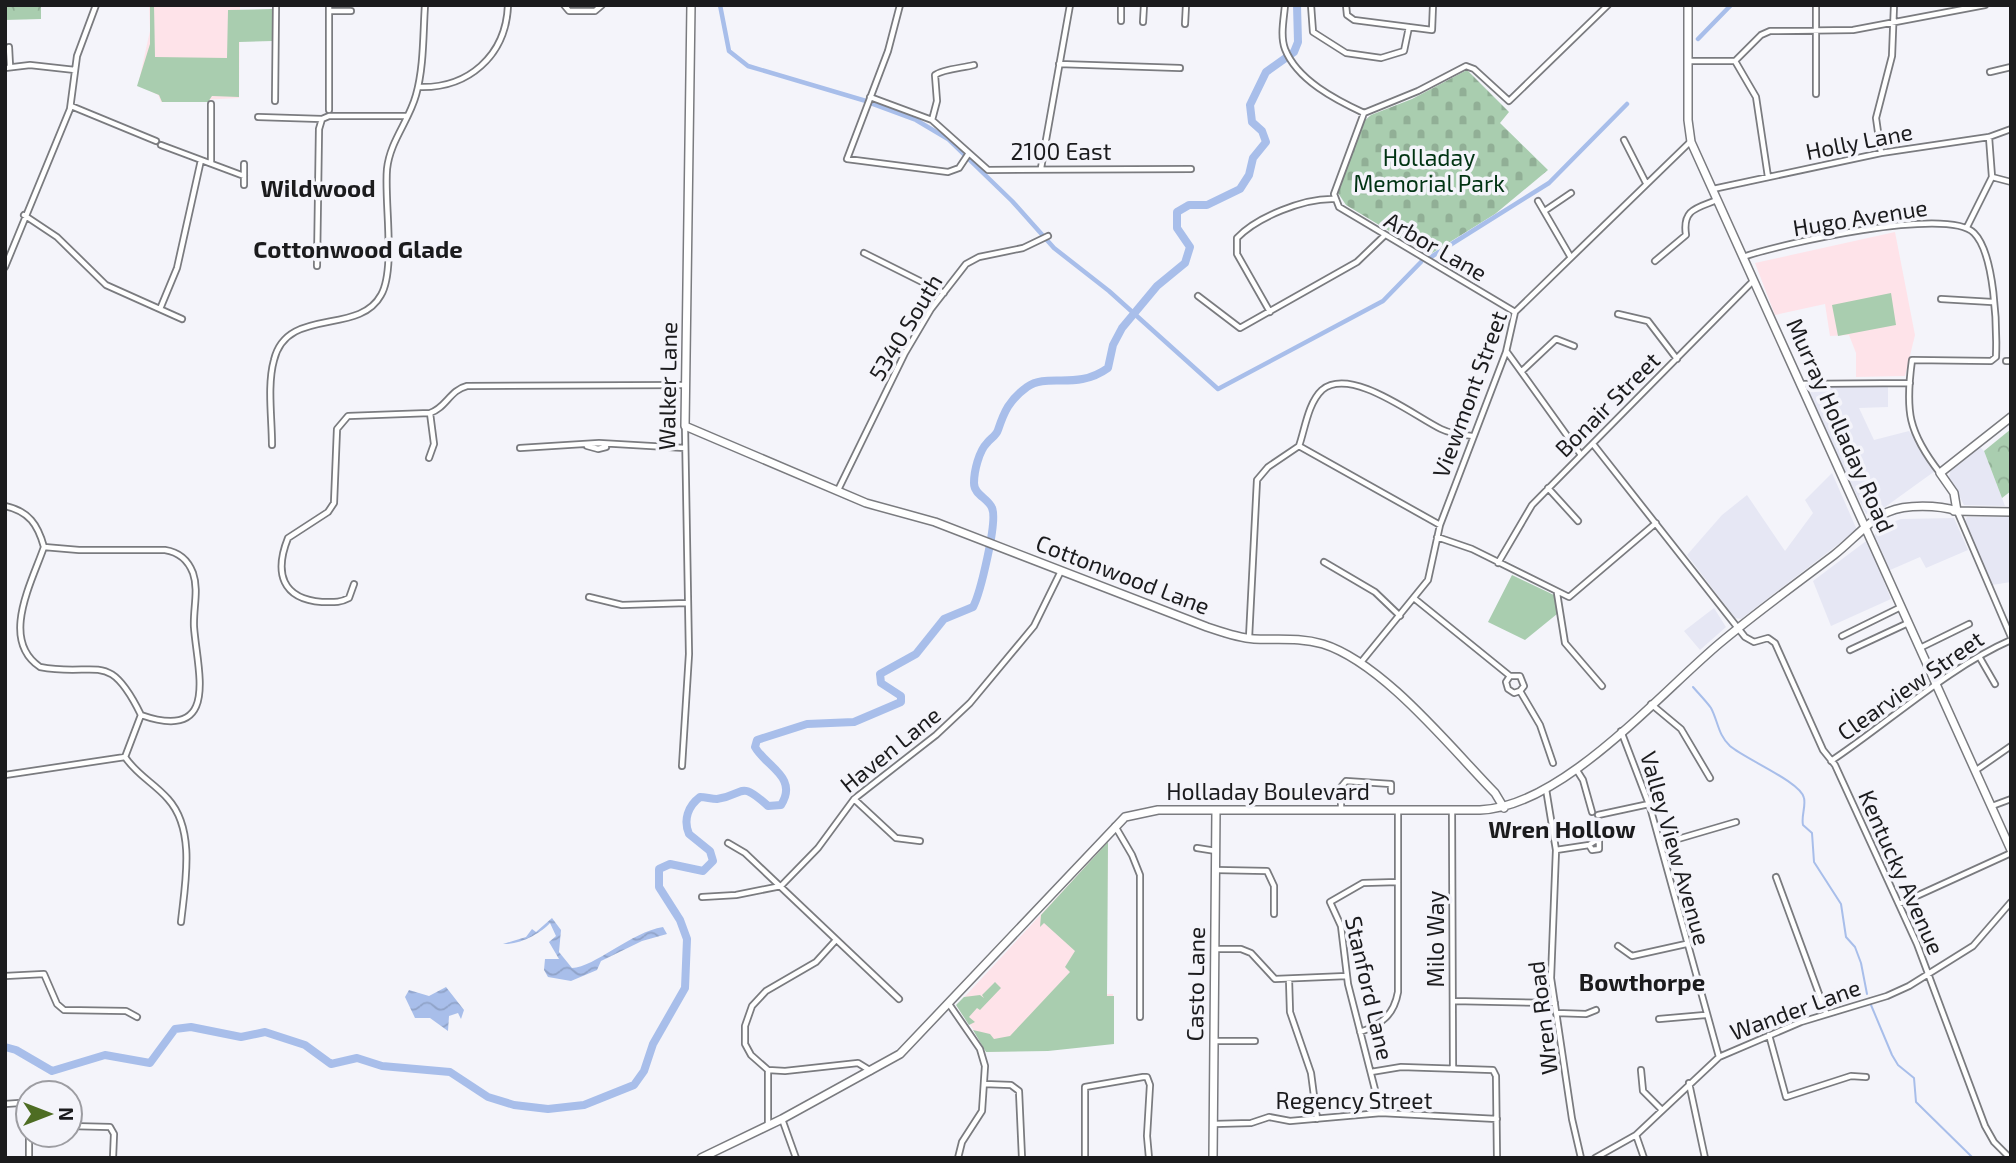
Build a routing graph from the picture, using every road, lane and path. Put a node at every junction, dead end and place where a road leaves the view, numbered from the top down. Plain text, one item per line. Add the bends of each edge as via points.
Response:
1 (96, 5) edge
2 (276, 5) edge
3 (425, 5) edge
4 (508, 5) edge
5 (564, 5) edge
6 (603, 5) edge
7 (691, 5) edge
8 (900, 5) edge
9 (1070, 5) edge
10 (1121, 5) edge
11 (1144, 5) edge
12 (1186, 5) edge
13 (1285, 5) edge
14 (1311, 5) edge
15 (1346, 5) edge
16 (1433, 5) edge
17 (1608, 5) edge
18 (1688, 5) edge
19 (1816, 5) edge
20 (1894, 5) edge
21 (1985, 5) edge
22 (329, 8) edge
23 (351, 11) dead end
24 (1894, 20) junction
25 (1121, 21) dead end
26 (1143, 22) dead end
27 (1185, 24) dead end
28 (1409, 27) junction
29 (1816, 31) junction
30 (9, 47) dead end
31 (1688, 61) junction
32 (1735, 61) junction
33 (1059, 64) junction
34 (974, 65) dead end
35 (8, 67) edge
36 (1180, 68) dead end
37 (2011, 68) edge
38 (75, 69) junction
39 (1990, 72) dead end
40 (418, 87) junction
41 (1816, 94) dead end
42 (275, 101) dead end
43 (869, 101) junction
44 (211, 104) dead end
45 (71, 106) junction
46 (329, 110) dead end
47 (1364, 113) junction
48 (406, 116) junction
49 (258, 117) dead end
50 (322, 119) junction
51 (932, 120) junction
52 (2011, 129) edge
53 (1989, 136) junction
54 (1624, 140) dead end
55 (1691, 142) junction
56 (1881, 153) junction
57 (968, 156) junction
58 (201, 160) junction
59 (211, 163) junction
60 (244, 164) dead end
61 (1041, 168) junction
62 (1191, 169) dead end
63 (244, 176) junction
64 (1768, 177) junction
65 (1993, 177) junction
66 (2011, 182) edge
67 (1646, 183) junction
68 (244, 185) dead end
69 (1713, 189) junction
70 (1571, 193) dead end
71 (1334, 199) junction
72 (1718, 200) junction
73 (1538, 201) dead end
74 (1546, 210) junction
75 (24, 214) junction
76 (1967, 227) junction
77 (1048, 236) dead end
78 (1384, 236) junction
79 (8, 249) edge
80 (864, 253) dead end
81 (1570, 256) junction
82 (1744, 257) junction
83 (1655, 261) dead end
84 (317, 266) dead end
85 (5, 267) edge
86 (1754, 280) junction
87 (944, 293) junction
88 (1198, 296) dead end
89 (1941, 299) dead end
90 (1992, 302) junction
91 (160, 309) junction
92 (1270, 312) junction
93 (1515, 312) junction
94 (1618, 314) dead end
95 (182, 318) dead end
96 (1574, 346) dead end
97 (1506, 352) junction
98 (1677, 359) junction
99 (1522, 371) junction
100 (1910, 383) junction
101 (1800, 384) junction
102 (686, 385) junction
103 (430, 413) junction
104 (2011, 417) edge
105 (685, 426) junction
106 (1473, 436) junction
107 (1593, 444) junction
108 (272, 445) dead end
109 (1299, 446) junction
110 (520, 448) dead end
111 (685, 448) junction
112 (1581, 455) junction
113 (429, 458) dead end
114 (1940, 473) junction
115 (1548, 488) junction
116 (838, 490) junction
117 (5, 506) edge
118 (1957, 511) junction
119 (2011, 512) edge
120 (1578, 521) dead end
121 (1656, 523) junction
122 (1440, 525) junction
123 (1867, 528) junction
124 (1437, 537) junction
125 (44, 547) junction
126 (1324, 562) dead end
127 (1498, 563) junction
128 (1061, 571) junction
129 (354, 584) dead end
130 (1557, 592) junction
131 (589, 597) dead end
132 (1415, 599) junction
133 (687, 603) junction
134 (1902, 607) junction
135 (1400, 616) junction
136 (1909, 623) junction
137 (1969, 624) dead end
138 (1738, 628) junction
139 (1842, 636) dead end
140 (1249, 638) junction
141 (2011, 639) edge
142 (1920, 648) junction
143 (1850, 649) dead end
144 (1980, 657) junction
145 (1362, 662) junction
146 (1510, 676) junction
147 (1995, 684) dead end
148 (1602, 686) dead end
149 (1937, 686) junction
150 (1520, 691) junction
151 (1651, 704) junction
152 (141, 715) junction
153 (1621, 730) junction
154 (2011, 746) edge
155 (125, 757) junction
156 (1831, 761) junction
157 (1553, 763) dead end
158 (682, 766) dead end
159 (1575, 769) junction
160 (1975, 771) junction
161 (5, 775) edge
162 (1710, 778) dead end
163 (1546, 789) junction
164 (1391, 791) dead end
165 (854, 799) junction
166 (2011, 799) edge
167 (1649, 804) junction
168 (1991, 807) junction
169 (1504, 808) junction
170 (1216, 810) junction
171 (1341, 810) junction
172 (1398, 810) junction
173 (1452, 810) junction
174 (1592, 812) dead end
175 (1598, 815) dead end
176 (1736, 822) dead end
177 (1115, 825) junction
178 (920, 841) dead end
179 (728, 844) dead end
180 (1661, 844) junction
181 (1589, 845) dead end
182 (1197, 848) dead end
183 (1556, 850) junction
184 (1216, 851) junction
185 (2011, 851) edge
186 (1216, 870) junction
187 (1776, 877) dead end
188 (1398, 882) junction
189 (781, 886) junction
190 (702, 897) dead end
191 (2011, 902) edge
192 (1899, 904) junction
193 (1274, 914) dead end
194 (181, 922) dead end
195 (836, 940) junction
196 (1686, 944) junction
197 (1618, 946) dead end
198 (1215, 949) junction
199 (1928, 974) junction
200 (5, 976) edge
201 (1347, 976) junction
202 (1289, 979) junction
203 (899, 999) dead end
204 (1453, 1001) junction
205 (1555, 1003) junction
206 (949, 1004) junction
207 (1595, 1010) dead end
208 (1556, 1013) junction
209 (1826, 1013) junction
210 (1705, 1015) junction
211 (137, 1017) dead end
212 (1140, 1017) dead end
213 (1659, 1019) dead end
214 (1360, 1032) junction
215 (1769, 1035) junction
216 (1213, 1041) junction
217 (1255, 1041) dead end
218 (1719, 1057) junction
219 (1453, 1068) junction
220 (768, 1070) junction
221 (1641, 1070) dead end
222 (872, 1072) junction
223 (1371, 1072) junction
224 (1866, 1077) dead end
225 (1689, 1082) junction
226 (985, 1084) junction
227 (1662, 1110) junction
228 (1381, 1113) junction
229 (782, 1119) junction
230 (1317, 1119) junction
231 (1497, 1119) junction
232 (1213, 1124) junction
233 (84, 1126) edge
234 (768, 1126) junction
235 (1636, 1135) junction
236 (113, 1158) edge
237 (701, 1158) edge
238 (796, 1158) edge
239 (958, 1158) edge
240 (1022, 1158) edge
241 (1085, 1158) edge
242 (1149, 1158) edge
243 (1213, 1158) edge
244 (1497, 1158) edge
245 (1581, 1158) edge
246 (1595, 1158) edge
247 (1644, 1158) edge
248 (1705, 1158) edge
249 (2010, 1158) edge

1 - 38 street
2 - 42 street
3 - 40 street
4 - 40 street via 502,38 484,65 454,83
5 - 6 street via 582,11 597,11
7 - 102 street, Walker Lane
8 - 43 street
9 - 33 street
10 - 25 street
11 - 26 street
12 - 27 street
13 - 47 street via 1283,38 1292,60 1334,98
14 - 28 street via 1313,32 1350,54 1381,58 1404,51
15 - 28 street via 1351,19
16 - 28 street via 1432,30
17 - 47 street via 1509,101 1466,66
18 - 31 street, Murray Holladay Road
19 - 29 street
20 - 24 street
21 - 24 street
22 - 23 street
22 - 46 street
24 - 29 street via 1853,30
24 - 56 street via 1892,56 1876,118
29 - 32 street via 1768,32
29 - 41 street
30 - 35 street
31 - 32 street
31 - 55 street, Murray Holladay Road
32 - 64 street via 1756,97
33 - 36 street
33 - 61 street
34 - 51 street via 935,75 937,102
35 - 38 street
37 - 39 street
38 - 45 street
40 - 48 street
43 - 51 street, 2100 East
43 - 57 street via 847,159 948,172 959,168
44 - 59 street
45 - 58 street
45 - 75 street
47 - 71 street
48 - 50 street
48 - 108 street via 387,166 383,291 364,312 303,327 282,344 273,366
49 - 50 street
50 - 84 street
51 - 57 street, 2100 East
52 - 53 street, Holly Lane
53 - 56 street, Holly Lane
53 - 65 street
54 - 67 street
55 - 67 street, Viewmont Street
55 - 69 street, Murray Holladay Road
56 - 64 street, Holly Lane
57 - 61 street, 2100 East via 988,170
58 - 59 street
58 - 91 street via 177,268
59 - 63 street
60 - 63 street
61 - 62 street, 2100 East
63 - 68 street
64 - 69 street, Holly Lane
65 - 66 street
65 - 76 street
67 - 81 street, Viewmont Street
69 - 72 street, Murray Holladay Road
70 - 74 street
71 - 78 street, Arbor Lane via 1339,208
71 - 92 street via 1293,205 1237,238 1237,254
72 - 82 street, Murray Holladay Road
72 - 83 street via 1688,214 1686,235
73 - 74 street
74 - 81 street
75 - 79 street
75 - 91 street via 57,237 106,285
76 - 82 street, Hugo Avenue via 1910,222
76 - 90 street via 1987,256
77 - 87 street, 5340 South via 1023,248 971,260
78 - 92 street via 1357,262
78 - 93 street, Arbor Lane
79 - 85 street
80 - 87 street
81 - 93 street, Viewmont Street
82 - 86 street, Murray Holladay Road
86 - 98 street, Bonair Street
86 - 101 street, Murray Holladay Road
87 - 116 street, 5340 South via 905,353
88 - 92 street via 1240,328
89 - 90 street
90 - 100 street via 1993,360 1912,360
91 - 95 street
93 - 97 street, Viewmont Street
94 - 98 street via 1647,320
96 - 99 street via 1555,340
97 - 99 street
97 - 106 street, Viewmont Street
98 - 107 street, Bonair Street
99 - 112 street
100 - 101 street
100 - 114 street via 1912,429
101 - 123 street, Murray Holladay Road
102 - 103 street via 467,386
102 - 105 street, Walker Lane
103 - 113 street via 434,444
103 - 129 street via 360,413 344,418 337,429 334,503 328,512 288,538 284,574 293,594 304,600 340,602 349,598
104 - 114 street
105 - 111 street, Walker Lane
105 - 116 street, Cottonwood Lane
106 - 109 street via 1446,431 1364,387 1343,383 1328,386 1317,396
106 - 122 street, Viewmont Street
107 - 112 street, Bonair Street
107 - 121 street
109 - 122 street
109 - 140 street via 1268,467 1258,480
110 - 111 street via 599,443
111 - 133 street, Walker Lane
112 - 115 street, Bonair Street
114 - 118 street via 1954,493
115 - 120 street
115 - 127 street, Bonair Street via 1531,507
116 - 128 street, Cottonwood Lane
117 - 125 street via 34,521
118 - 119 street
118 - 123 street, Holladay Boulevard via 1886,513
118 - 141 street
121 - 130 street via 1576,593 1566,596
121 - 138 street
122 - 124 street, Viewmont Street
123 - 134 street, Murray Holladay Road
123 - 138 street, Holladay Boulevard
124 - 127 street
124 - 132 street, Viewmont Street via 1430,577
125 - 152 street via 19,617 19,648 40,667 97,668 112,673 124,683
125 - 152 street via 158,549 178,553 190,567 195,581 200,699 194,710 176,720
126 - 135 street via 1375,592
127 - 130 street
128 - 140 street, Cottonwood Lane via 1207,627
128 - 165 street, Haven Lane via 1034,626 961,713
130 - 148 street via 1565,643
131 - 133 street via 622,606
132 - 135 street, Viewmont Street
132 - 146 street
133 - 158 street, Walker Lane via 689,689
134 - 136 street, Murray Holladay Road
134 - 139 street
135 - 145 street, Viewmont Street
136 - 142 street, Murray Holladay Road
136 - 143 street
137 - 142 street
138 - 151 street, Holladay Boulevard
138 - 156 street, Kentucky Avenue via 1750,641 1768,638 1775,643
140 - 145 street, Cottonwood Lane via 1312,641
141 - 144 street, Clearview Street
142 - 149 street, Murray Holladay Road
144 - 147 street
144 - 149 street, Clearview Street
145 - 169 street, Cottonwood Lane via 1386,681
146 - 150 street via 1522,679
146 - 150 street via 1508,689
149 - 156 street, Clearview Street
149 - 160 street, Murray Holladay Road
150 - 157 street via 1540,725
151 - 153 street, Holladay Boulevard
151 - 162 street via 1680,727
152 - 155 street
153 - 159 street, Holladay Boulevard
153 - 167 street, Valley View Avenue
154 - 160 street
155 - 161 street
155 - 194 street via 176,811 186,856
156 - 192 street, Kentucky Avenue
159 - 163 street, Holladay Boulevard
159 - 174 street
160 - 168 street, Murray Holladay Road
163 - 169 street, Holladay Boulevard
163 - 183 street, Wren Road
164 - 171 street via 1391,784 1346,781 1341,787
165 - 178 street via 896,838
165 - 189 street, Haven Lane via 818,848
166 - 168 street
167 - 175 street
167 - 180 street, Valley View Avenue
168 - 185 street, Murray Holladay Road
169 - 173 street, Holladay Boulevard
170 - 171 street, Holladay Boulevard
170 - 177 street, Holladay Boulevard via 1142,811
170 - 184 street, Casto Lane
171 - 172 street, Holladay Boulevard
172 - 173 street, Holladay Boulevard
172 - 188 street
173 - 204 street, Milo Way
176 - 180 street
177 - 206 street, Holladay Boulevard
177 - 212 street via 1140,875
179 - 189 street via 737,846
180 - 196 street, Valley View Avenue
181 - 183 street
182 - 184 street
183 - 205 street, Wren Road via 1550,966
184 - 186 street, Casto Lane
185 - 192 street
186 - 193 street via 1267,872 1274,887
186 - 198 street, Casto Lane
187 - 209 street
188 - 201 street, Stanford Lane via 1363,883 1330,902 1341,926
188 - 214 street via 1396,1001 1382,1022
189 - 190 street
189 - 195 street
191 - 199 street, Wander Lane via 1973,946
192 - 199 street, Kentucky Avenue
195 - 203 street
195 - 220 street via 816,962 766,991 752,1006 745,1026 746,1044
196 - 197 street via 1632,956
196 - 210 street, Valley View Avenue
198 - 202 street via 1248,951 1272,978
198 - 216 street, Casto Lane
199 - 209 street, Wander Lane via 1887,996
199 - 249 street, Kentucky Avenue via 1985,1126
200 - 211 street via 44,974 64,1010 126,1011
201 - 202 street
201 - 214 street, Stanford Lane
202 - 230 street via 1290,1012 1311,1073
204 - 205 street
204 - 219 street, Milo Way
205 - 208 street, Wren Road
206 - 222 street, Holladay Boulevard via 904,1051
206 - 226 street via 981,1049
207 - 208 street
208 - 245 street, Wren Road
209 - 215 street, Wander Lane
210 - 213 street
210 - 218 street, Valley View Avenue
214 - 223 street, Stanford Lane
215 - 218 street, Wander Lane
215 - 224 street via 1786,1097 1851,1076
216 - 217 street
216 - 232 street, Casto Lane
218 - 225 street, Wander Lane
219 - 223 street via 1397,1067
219 - 231 street via 1494,1071
220 - 222 street via 858,1063
220 - 234 street
221 - 227 street via 1643,1091
222 - 229 street, Holladay Boulevard
223 - 228 street, Stanford Lane
225 - 227 street, Wander Lane
225 - 248 street
226 - 239 street via 982,1111 962,1142
226 - 240 street via 1011,1084 1021,1094
227 - 235 street, Wander Lane
228 - 230 street, Regency Street
228 - 231 street, Regency Street
229 - 234 street, Holladay Boulevard
229 - 238 street
230 - 232 street, Regency Street via 1287,1121 1271,1116 1251,1123
231 - 244 street
232 - 243 street, Casto Lane
233 - 236 street via 114,1131
234 - 237 street, Holladay Boulevard
235 - 246 street, Wander Lane
235 - 247 street
241 - 242 street via 1084,1087 1147,1077

